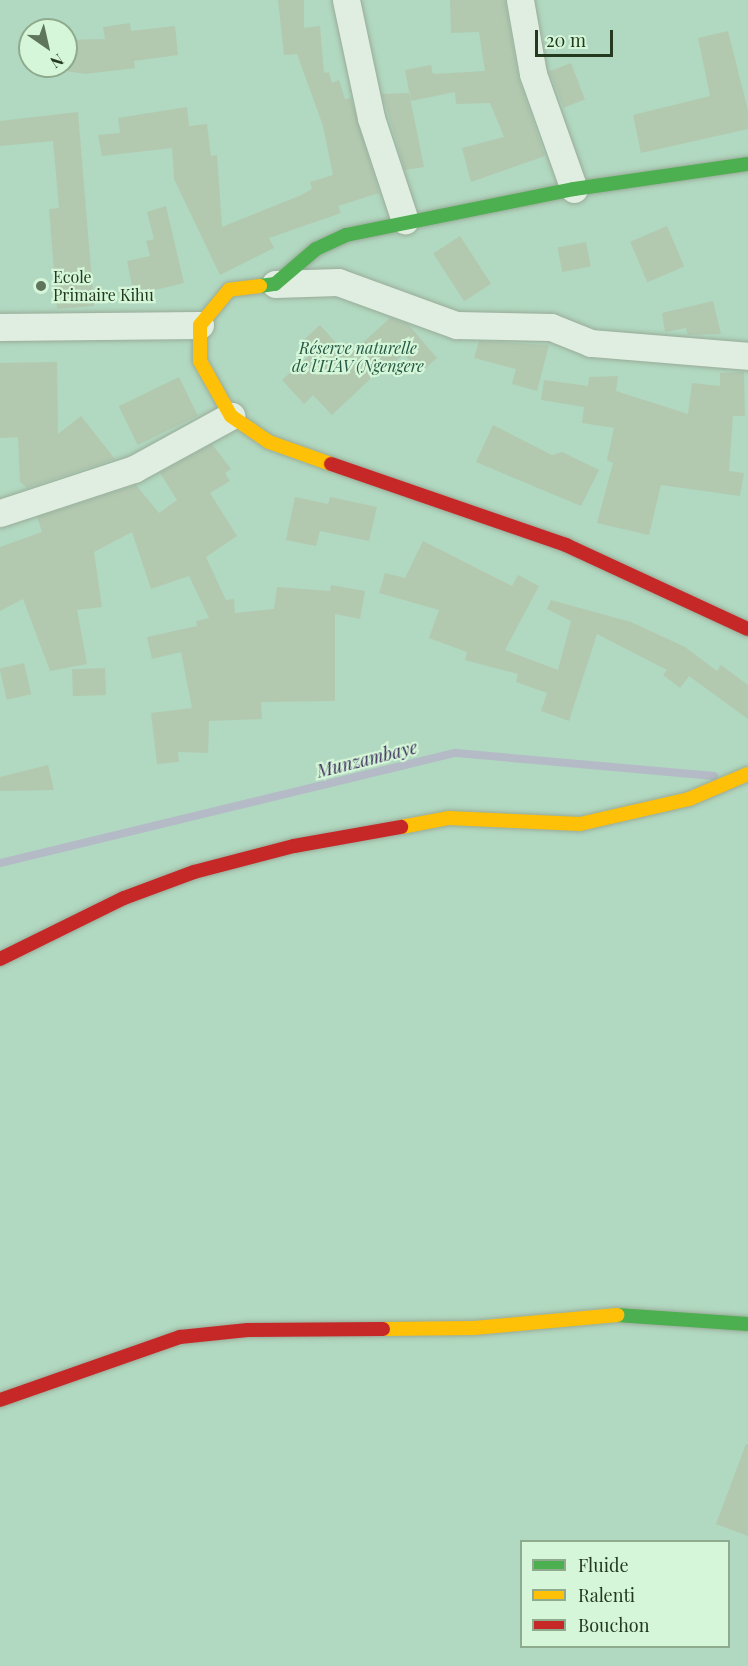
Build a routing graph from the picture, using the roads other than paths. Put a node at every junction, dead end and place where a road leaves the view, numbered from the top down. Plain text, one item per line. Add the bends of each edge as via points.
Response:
1 (346, 0) edge
2 (519, 0) edge
3 (748, 164) edge
4 (574, 189) junction
5 (405, 221) junction
6 (275, 284) junction
7 (200, 325) junction
8 (0, 327) edge
9 (748, 356) edge
10 (231, 416) junction
11 (0, 513) edge
12 (748, 629) edge
13 (748, 774) edge
14 (0, 959) edge
15 (748, 1324) edge
16 (0, 1400) edge

1 - 5 street via 371,118
2 - 4 street via 533,74
3 - 4 street
4 - 5 street
5 - 6 street via 346,235 316,249
6 - 7 street via 229,290
6 - 9 street via 338,282 456,325 551,327 591,343
7 - 8 street
7 - 10 street via 200,361
10 - 11 street via 134,469
10 - 12 street via 269,442 566,545
13 - 14 street via 689,799 580,824 448,818 294,846 194,872 124,898
15 - 16 street via 630,1314 474,1328 320,1326 225,1332 180,1337

